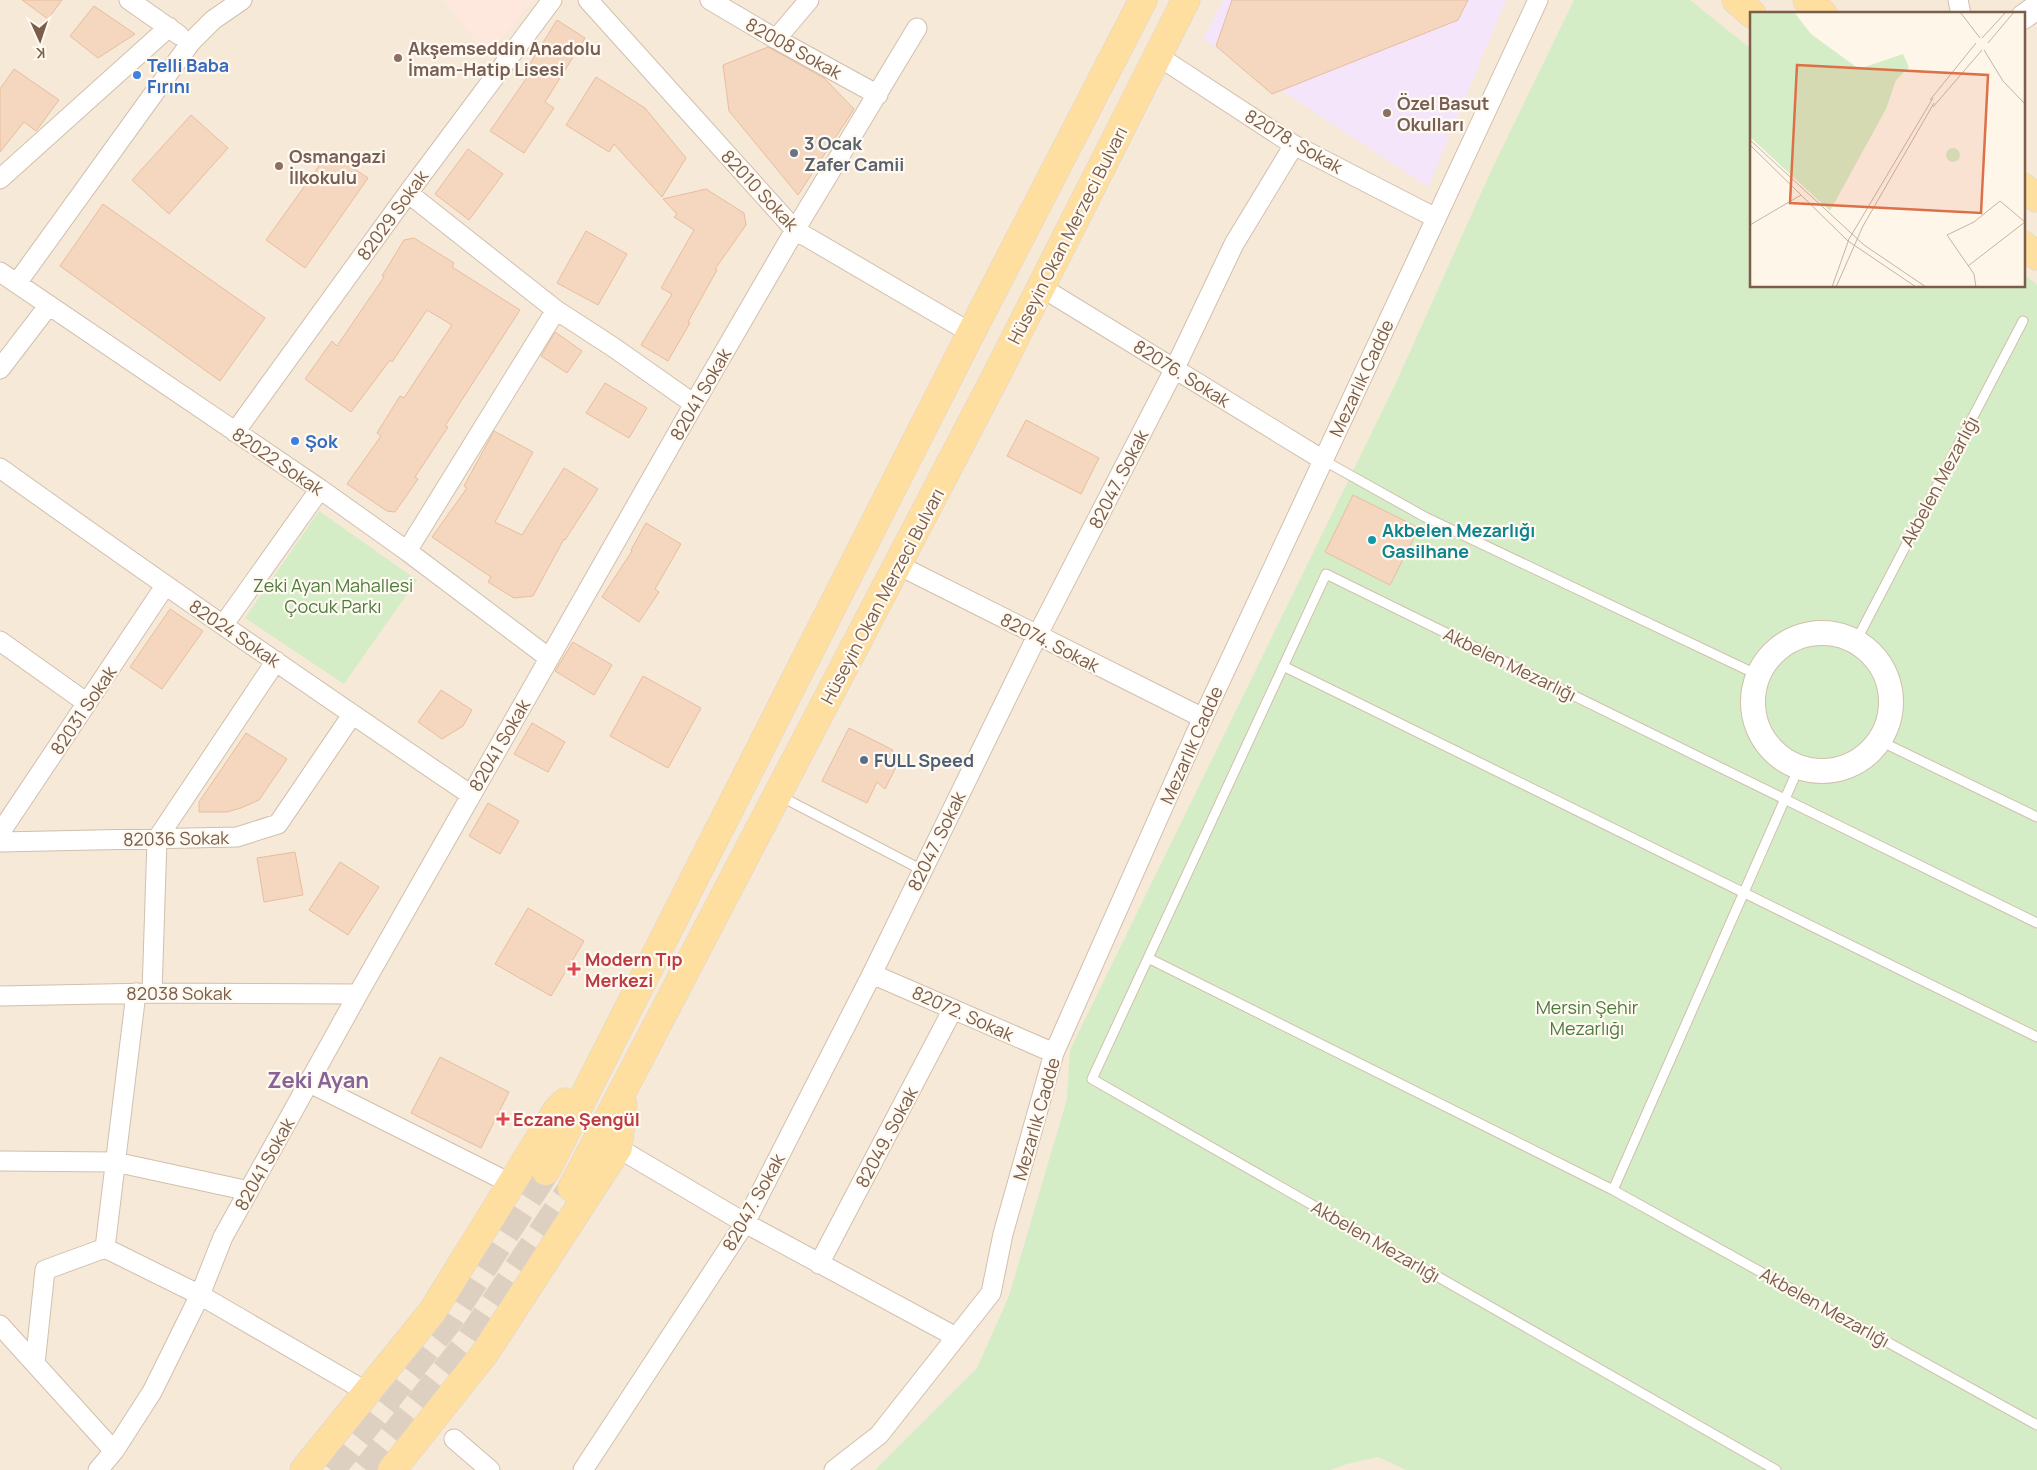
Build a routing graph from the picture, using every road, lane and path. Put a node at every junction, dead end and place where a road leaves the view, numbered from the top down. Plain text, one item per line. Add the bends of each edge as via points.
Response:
1 (129, 0) edge
2 (242, 0) edge
3 (552, 0) edge
4 (588, 0) edge
5 (710, 0) edge
6 (808, 0) edge
7 (1143, 0) edge
8 (1186, 0) edge
9 (1538, 0) edge
10 (1736, 0) edge
11 (1807, 0) edge
12 (2037, 7) edge
13 (1750, 12) edge
14 (1821, 12) edge
15 (2024, 16) edge
16 (169, 28) junction
17 (916, 28) dead end
18 (776, 39) junction
19 (191, 42) junction
20 (1158, 56) junction
21 (878, 95) junction
22 (1294, 145) junction
23 (0, 179) edge
24 (2024, 188) edge
25 (408, 193) junction
26 (2037, 198) edge
27 (1436, 218) junction
28 (795, 230) junction
29 (2024, 246) edge
30 (2037, 256) edge
31 (0, 272) edge
32 (17, 283) junction
33 (1041, 288) junction
34 (49, 305) junction
35 (556, 310) junction
36 (2023, 321) dead end
37 (971, 333) junction
38 (1175, 368) junction
39 (0, 369) edge
40 (694, 404) junction
41 (235, 432) junction
42 (1323, 460) junction
43 (0, 468) edge
44 (320, 489) junction
45 (407, 551) junction
46 (898, 564) junction
47 (165, 586) junction
48 (224, 624) junction
49 (1037, 636) junction
50 (0, 641) edge
51 (1856, 641) junction
52 (550, 658) junction
53 (276, 661) junction
54 (1283, 666) junction
55 (1758, 675) junction
56 (87, 704) junction
57 (352, 715) junction
58 (1203, 718) junction
59 (1880, 741) junction
60 (1799, 767) junction
61 (778, 794) junction
62 (471, 795) junction
63 (1786, 800) junction
64 (2037, 817) edge
65 (0, 833) edge
66 (156, 839) junction
67 (0, 842) edge
68 (922, 870) junction
69 (1744, 893) junction
70 (2037, 923) edge
71 (1148, 958) junction
72 (872, 974) junction
73 (144, 993) junction
74 (358, 994) junction
75 (0, 996) edge
76 (953, 1009) junction
77 (2037, 1036) edge
78 (1054, 1053) junction
79 (596, 1071) junction
80 (310, 1083) junction
81 (625, 1088) junction
82 (618, 1148) junction
83 (0, 1161) edge
84 (115, 1162) junction
85 (546, 1171) tunnel mouth
86 (512, 1184) junction
87 (572, 1188) tunnel mouth
88 (1612, 1190) junction
89 (249, 1191) junction
90 (745, 1223) junction
91 (105, 1248) junction
92 (819, 1264) junction
93 (200, 1294) junction
94 (0, 1325) edge
95 (956, 1337) junction
96 (35, 1364) junction
97 (367, 1392) junction
98 (2037, 1425) edge
99 (454, 1439) dead end
100 (114, 1451) junction
101 (591, 1467) edge
102 (98, 1470) edge
103 (304, 1470) edge
104 (392, 1470) edge
105 (490, 1470) edge
106 (834, 1470) edge
107 (1776, 1470) edge

1 - 16 street
2 - 19 street via 213,20
3 - 25 street, 82029 Sokak
4 - 28 street, 82010 Sokak
5 - 18 street, 82008 Sokak
6 - 18 street
7 - 37 main road
8 - 20 main road, Hüseyin Okan Merzeci Bulvarı
9 - 27 street, Mezarlık Cadde
10 - 13 main road
11 - 14 main road
12 - 15 street
16 - 19 street
16 - 23 street
17 - 21 street, 82041 Sokak
18 - 21 street, 82008 Sokak
19 - 32 street
20 - 22 street, 82078. Sokak
20 - 33 main road, Hüseyin Okan Merzeci Bulvarı
21 - 28 street, 82041 Sokak
22 - 27 street, 82078. Sokak
22 - 38 street, 82047. Sokak via 1234,244
24 - 26 main road
25 - 35 street
25 - 41 street, 82029 Sokak
27 - 42 street, Mezarlık Cadde
28 - 37 street, 82010 Sokak
28 - 40 street, 82041 Sokak
29 - 30 main road
31 - 32 street, 82022 Sokak
32 - 34 street, 82022 Sokak
33 - 38 street, 82076. Sokak
33 - 46 main road, Hüseyin Okan Merzeci Bulvarı
34 - 39 street
34 - 41 street, 82022 Sokak
35 - 40 street
35 - 45 street
36 - 51 lane, Akbelen Mezarlığı
37 - 79 main road
38 - 42 street, 82076. Sokak
38 - 49 street, 82047. Sokak
40 - 52 street, 82041 Sokak
41 - 44 street, 82022 Sokak
42 - 55 lane via 1425,517
42 - 58 street, Mezarlık Cadde
43 - 47 street, 82024 Sokak
44 - 45 street, 82022 Sokak
44 - 48 street
45 - 52 street, 82022 Sokak
46 - 49 street, 82074. Sokak
46 - 61 main road, Hüseyin Okan Merzeci Bulvarı
47 - 48 street, 82024 Sokak
47 - 56 street, 82031 Sokak
48 - 53 street, 82024 Sokak
49 - 58 street, 82074. Sokak
49 - 68 street, 82047. Sokak
50 - 56 street
51 - 55 street via 1834,633 1810,634 1789,641 1770,656
51 - 59 street via 1874,656 1887,675 1892,698 1889,721
52 - 62 street, 82041 Sokak
53 - 57 street, 82024 Sokak
53 - 66 street
54 - 63 lane, Akbelen Mezarlığı via 1326,574
54 - 69 lane
54 - 71 lane, Akbelen Mezarlığı
55 - 60 street via 1753,697 1755,719 1764,740 1779,757
56 - 65 street, 82031 Sokak
57 - 62 street, 82024 Sokak
57 - 66 street, 82036 Sokak via 278,824 237,837
58 - 78 street, Mezarlık Cadde
59 - 60 street via 1864,758 1844,768 1821,771
59 - 64 lane
60 - 63 lane
61 - 68 lane
61 - 81 main road, Hüseyin Okan Merzeci Bulvarı
62 - 74 street, 82041 Sokak
63 - 69 lane
63 - 70 lane, Akbelen Mezarlığı
66 - 67 street, 82036 Sokak
66 - 73 street
68 - 72 street, 82047. Sokak
69 - 77 lane
69 - 88 lane
71 - 88 lane, Akbelen Mezarlığı
71 - 107 lane, Akbelen Mezarlığı via 1092,1079
72 - 76 street, 82072. Sokak
72 - 90 street, 82047. Sokak
73 - 74 street, 82038 Sokak
73 - 75 street, 82038 Sokak
73 - 84 street
74 - 80 street, 82041 Sokak
76 - 78 street, 82072. Sokak
76 - 92 street, 82049. Sokak
78 - 95 street, Mezarlık Cadde via 991,1293
79 - 85 main road
79 - 86 main road via 558,1110
80 - 86 street
80 - 89 street, 82041 Sokak
81 - 82 main road
81 - 87 main road, Hüseyin Okan Merzeci Bulvarı
82 - 90 street
82 - 104 main road via 485,1353
83 - 84 street
84 - 89 street
84 - 91 street
86 - 97 main road via 432,1312
88 - 98 lane, Akbelen Mezarlığı
89 - 93 street, 82041 Sokak via 223,1237
90 - 92 street
90 - 101 street, 82047. Sokak
91 - 93 street
91 - 96 street via 45,1270
92 - 95 street
93 - 97 street
93 - 100 street, 82041 Sokak via 152,1392
94 - 96 street
95 - 106 street, Mezarlık Cadde via 880,1435
96 - 100 street
97 - 103 main road
99 - 105 street
100 - 102 street, 82041 Sokak

